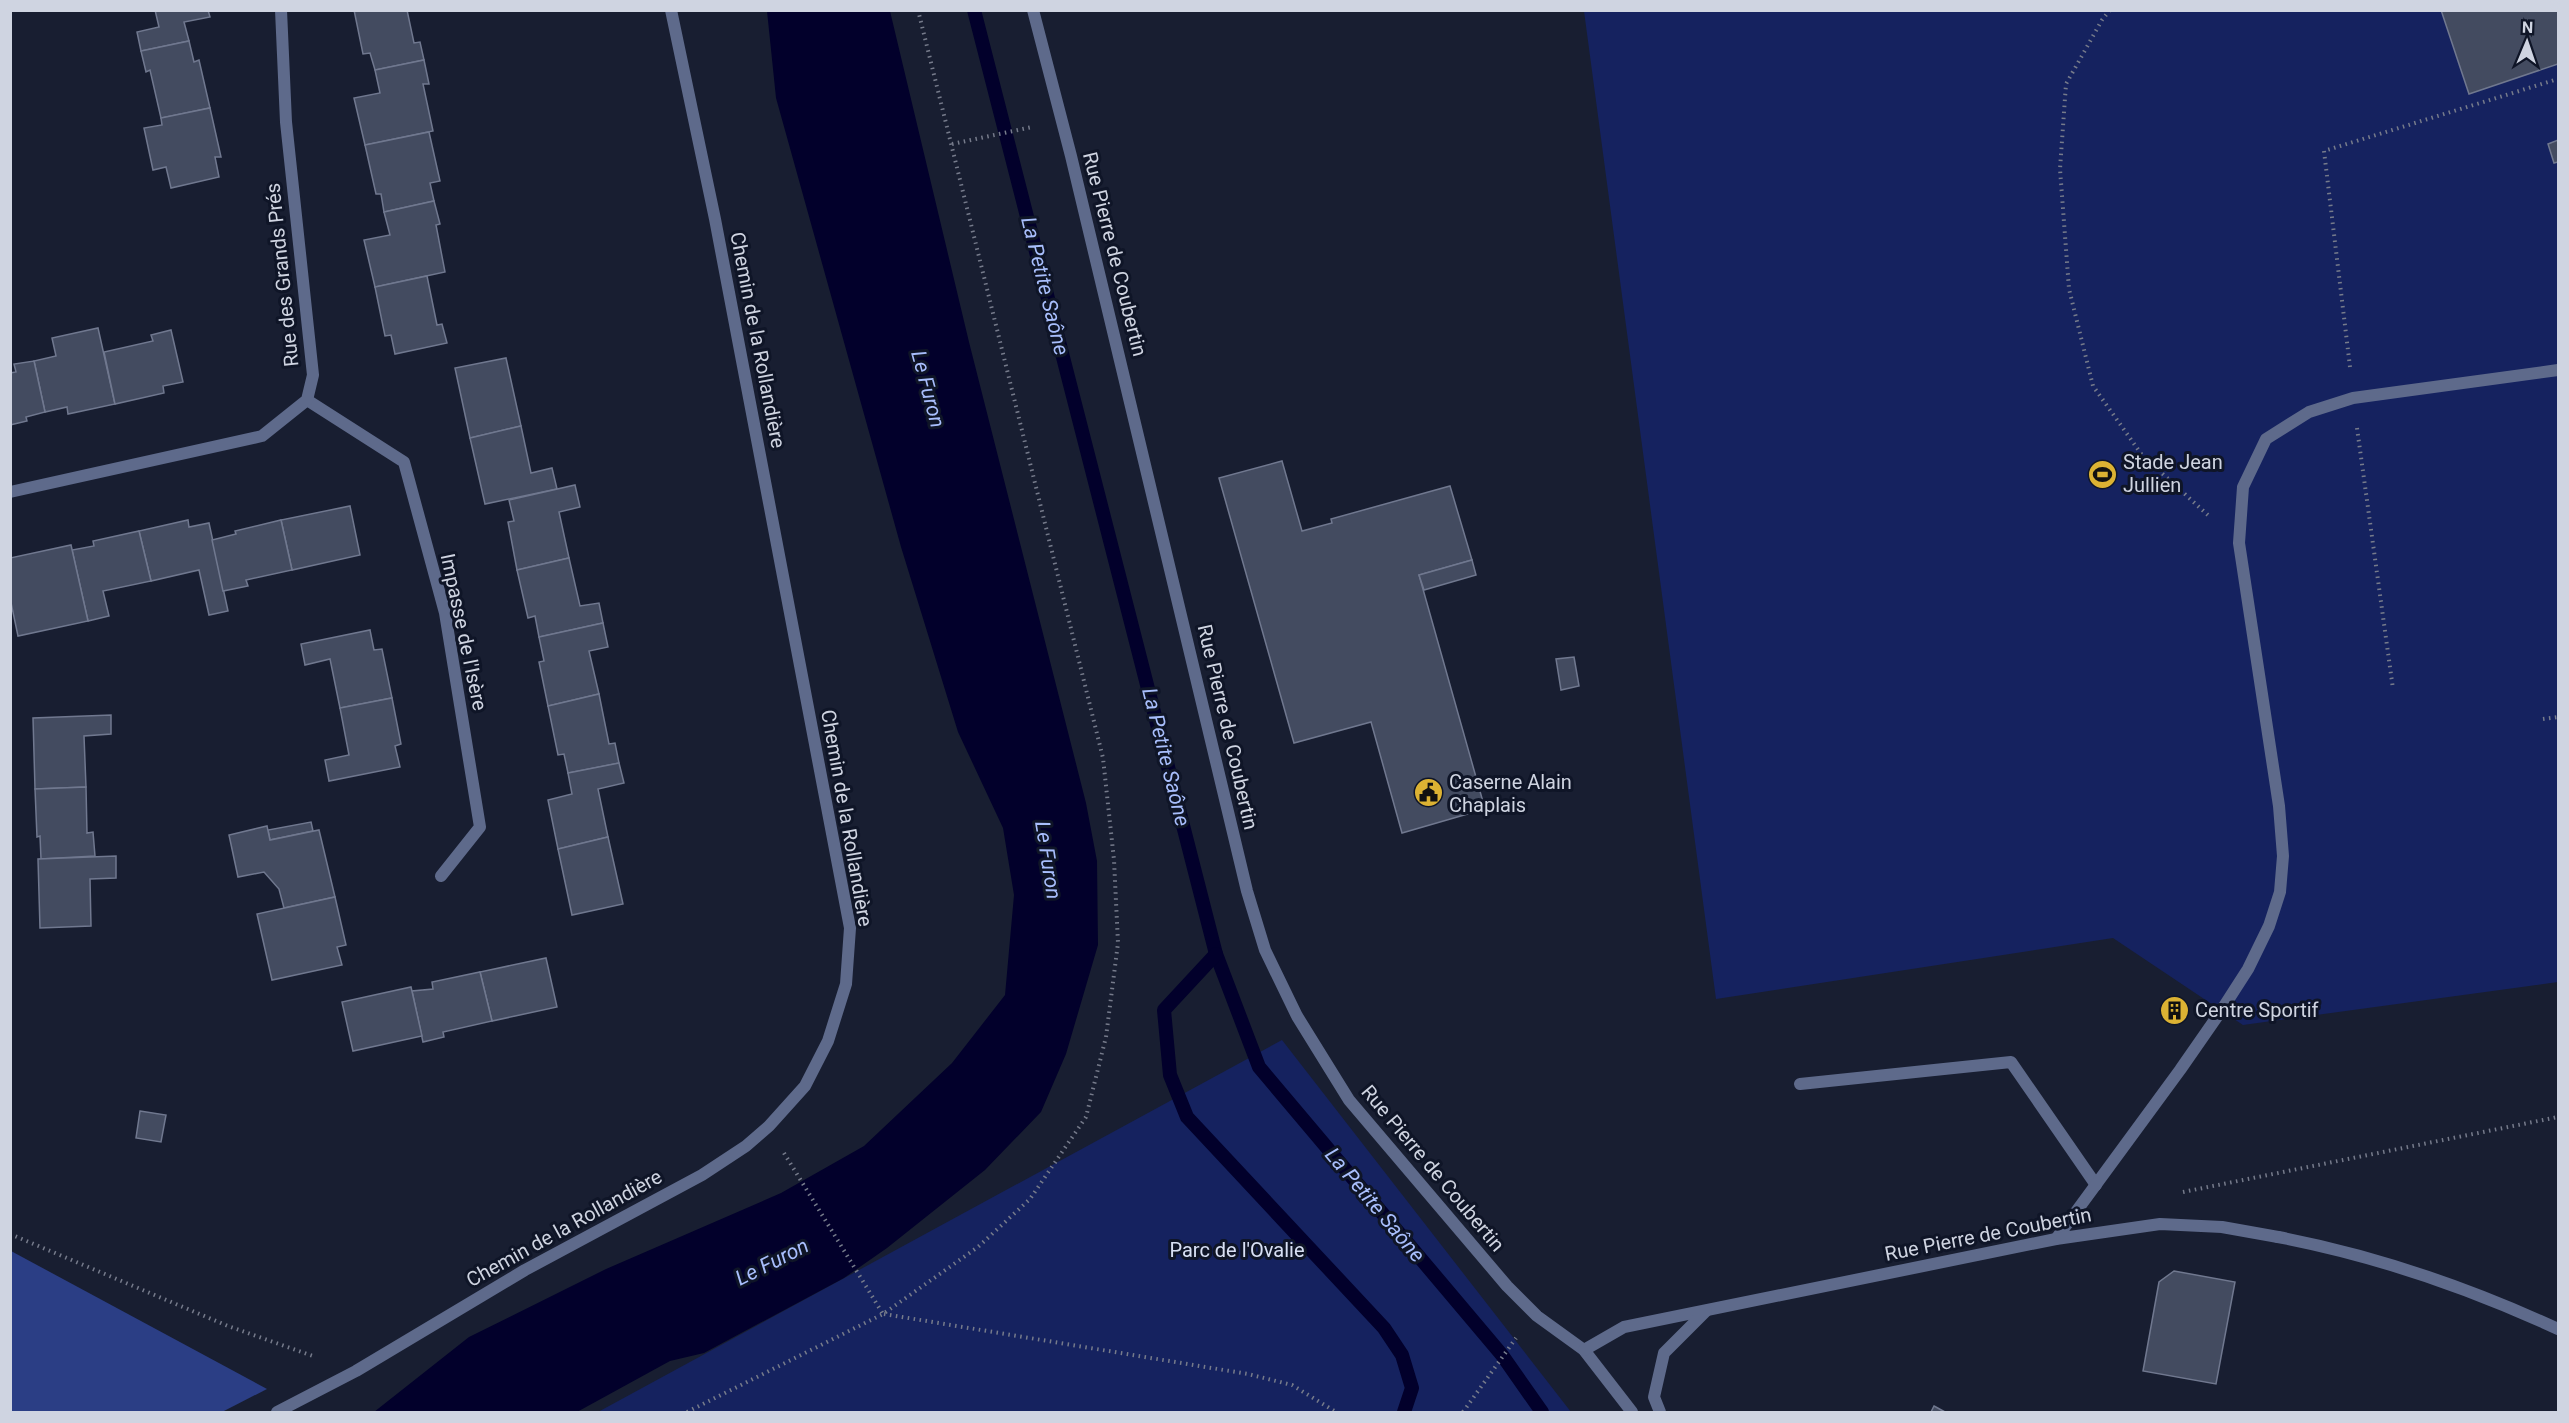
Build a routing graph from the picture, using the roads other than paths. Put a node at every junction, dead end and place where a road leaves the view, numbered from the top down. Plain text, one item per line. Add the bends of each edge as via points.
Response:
1 (281, 10) edge
2 (671, 10) edge
3 (1033, 10) edge
4 (2559, 370) edge
5 (308, 400) junction
6 (10, 492) edge
7 (441, 876) dead end
8 (1800, 1084) dead end
9 (2096, 1185) junction
10 (2056, 1239) junction
11 (1707, 1311) junction
12 (2559, 1329) edge
13 (1584, 1350) junction
14 (278, 1413) edge
15 (1632, 1413) edge
16 (1660, 1413) edge

1 - 5 street, Rue des Grands Prés via 286,122 313,375
2 - 14 street, Chemin de la Rollandière via 715,219 850,928 846,984 828,1041 805,1086 746,1146
3 - 13 street, Rue Pierre de Coubertin via 1264,950 1297,1016 1349,1100 1507,1286 1537,1316
4 - 9 street via 2353,398 2309,412 2266,439 2243,487 2239,543 2278,806 2283,856 2280,892 2248,969
5 - 6 street via 261,436
5 - 7 street, Impasse de l'Isère via 404,462 445,613 480,827
8 - 9 street via 2011,1062
9 - 10 street
10 - 11 street, Rue Pierre de Coubertin
10 - 12 street, Rue Pierre de Coubertin via 2160,1224 2222,1227 2278,1237 2404,1267
11 - 13 street, Rue Pierre de Coubertin via 1624,1327
11 - 16 street via 1664,1353 1654,1397
13 - 15 street, Rue Pierre de Coubertin

